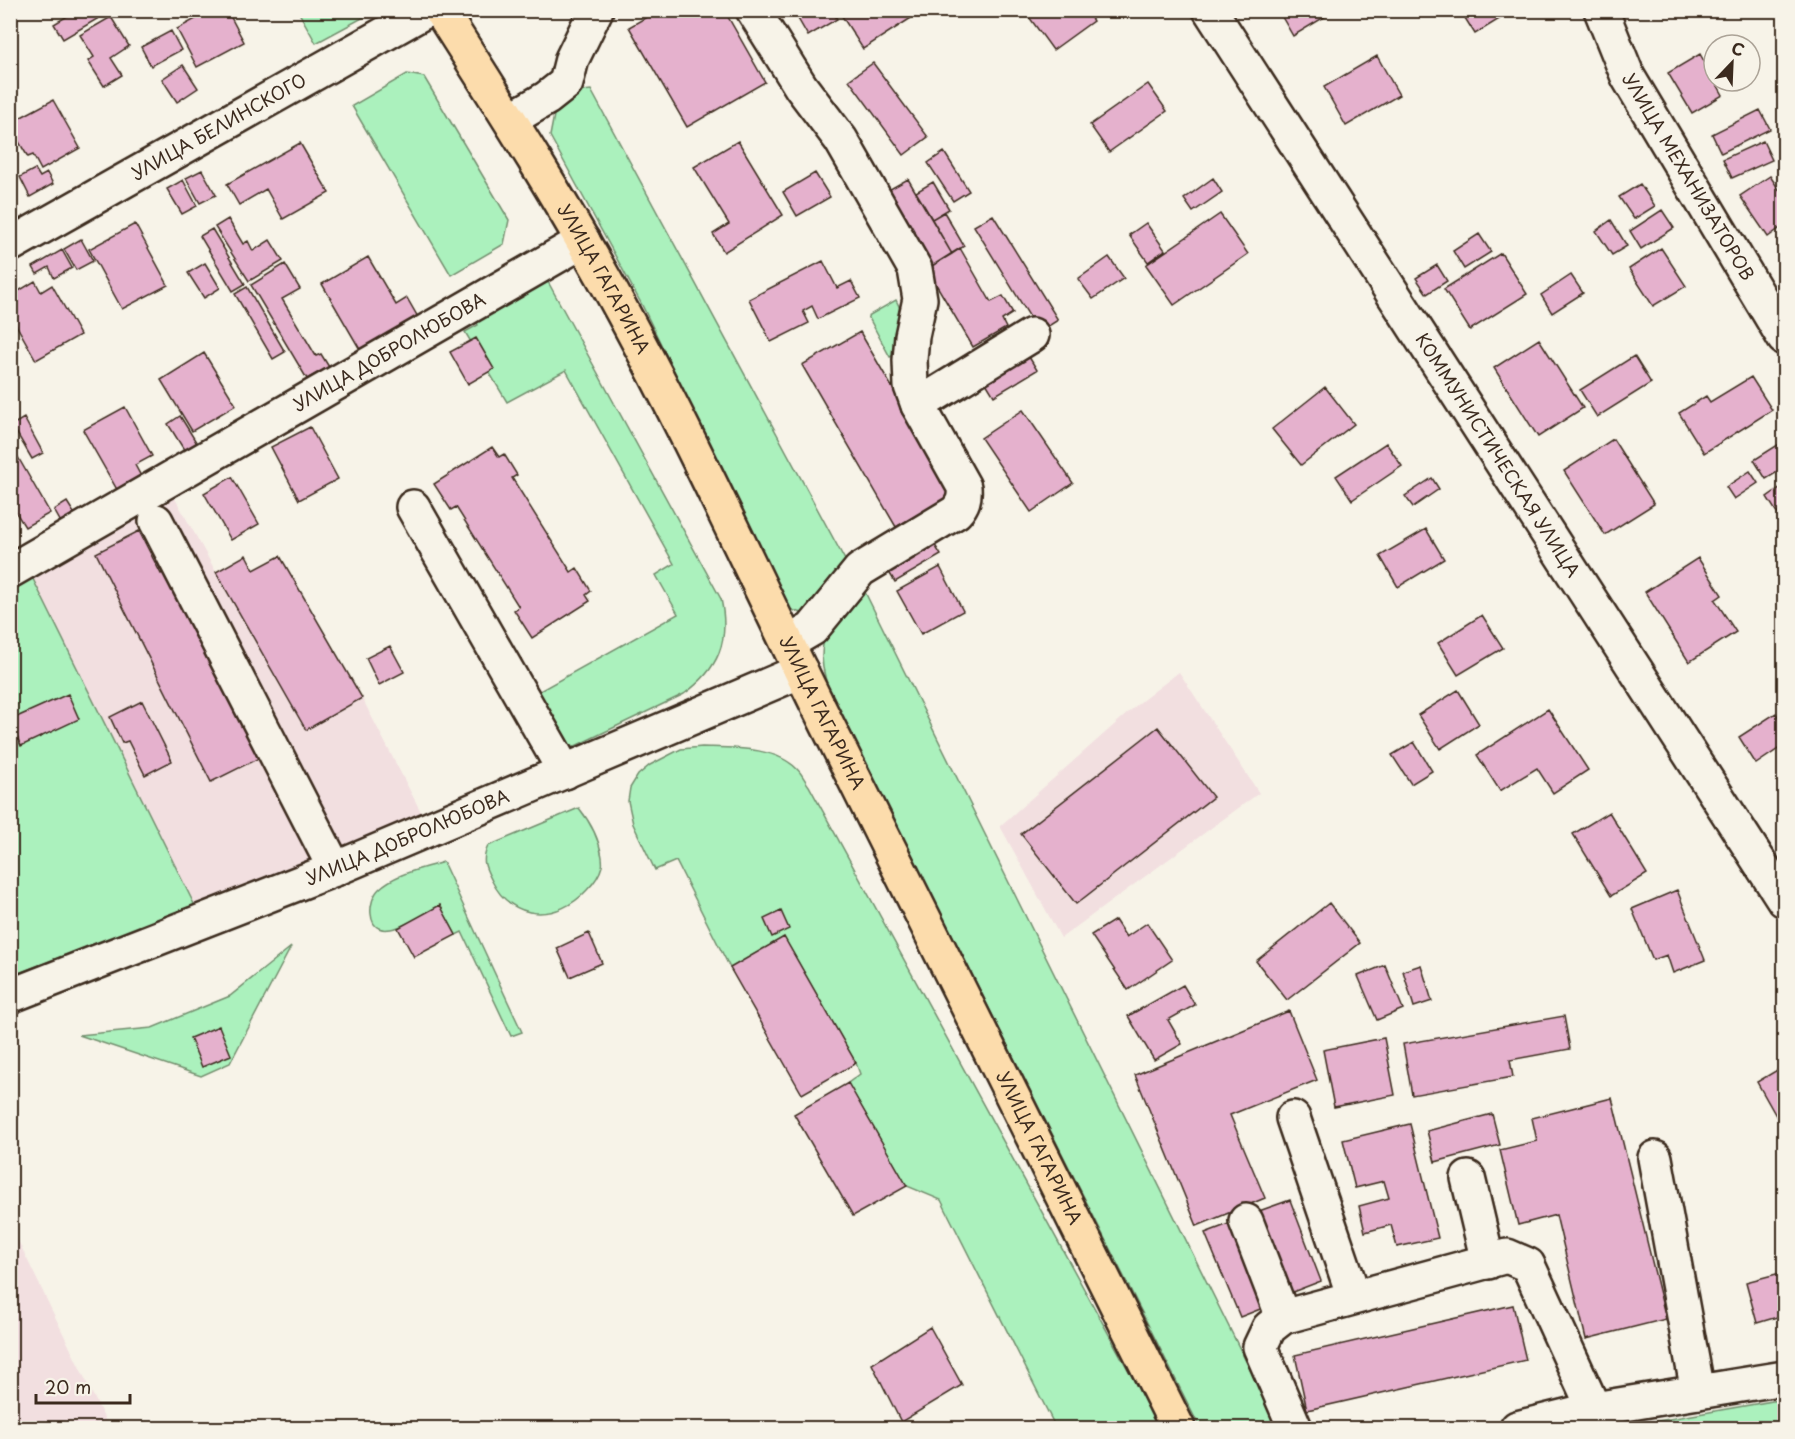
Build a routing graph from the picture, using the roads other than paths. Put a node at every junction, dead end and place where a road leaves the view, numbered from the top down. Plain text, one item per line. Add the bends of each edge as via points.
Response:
1 (427, 10) edge
2 (440, 10) edge
3 (596, 10) edge
4 (753, 10) edge
5 (1210, 10) edge
6 (1601, 10) edge
7 (510, 120) junction
8 (583, 241) junction
9 (10, 245) edge
10 (1032, 335) dead end
11 (1785, 338) edge
12 (918, 405) junction
13 (413, 507) dead end
14 (156, 521) dead end
15 (10, 572) edge
16 (795, 657) junction
17 (565, 772) junction
18 (335, 869) junction
19 (1785, 900) edge
20 (10, 996) edge
21 (1293, 1118) dead end
22 (1655, 1158) dead end
23 (1468, 1178) dead end
24 (1246, 1221) dead end
25 (1488, 1262) junction
26 (1354, 1297) junction
27 (1283, 1317) junction
28 (1785, 1378) edge
29 (1698, 1392) junction
30 (1594, 1409) junction
31 (1178, 1428) edge
32 (1294, 1428) edge
33 (1517, 1428) edge

1 - 9 street, УЛИЦА БЕЛИНСКОГО
2 - 7 main road, УЛИЦА ГАГАРИНА
3 - 7 street via 572,58 566,83
4 - 12 street via 801,87 841,140 915,269 920,299 910,360 911,386
5 - 19 street, КОММУНИСТИЧЕСКАЯ УЛИЦА
6 - 11 street, УЛИЦА МЕХАНИЗАТОРОВ via 1628,77
7 - 8 main road, УЛИЦА ГАГАРИНА
8 - 15 street, УЛИЦА ДОБРОЛЮБОВА
8 - 16 main road, УЛИЦА ГАГАРИНА via 625,316
10 - 12 street
12 - 16 street, УЛИЦА ДОБРОЛЮБОВА via 964,488 962,505 860,570 812,629
13 - 17 street
14 - 18 street
16 - 17 street, УЛИЦА ДОБРОЛЮБОВА
16 - 31 main road, УЛИЦА ГАГАРИНА
17 - 18 street, УЛИЦА ДОБРОЛЮБОВА
18 - 20 street, УЛИЦА ДОБРОЛЮБОВА
21 - 26 street
22 - 29 street
23 - 25 street
24 - 27 street
25 - 26 street
25 - 30 street via 1507,1256 1528,1266
26 - 27 street
27 - 32 street via 1269,1328 1260,1347
28 - 29 street
29 - 30 street
30 - 33 street

